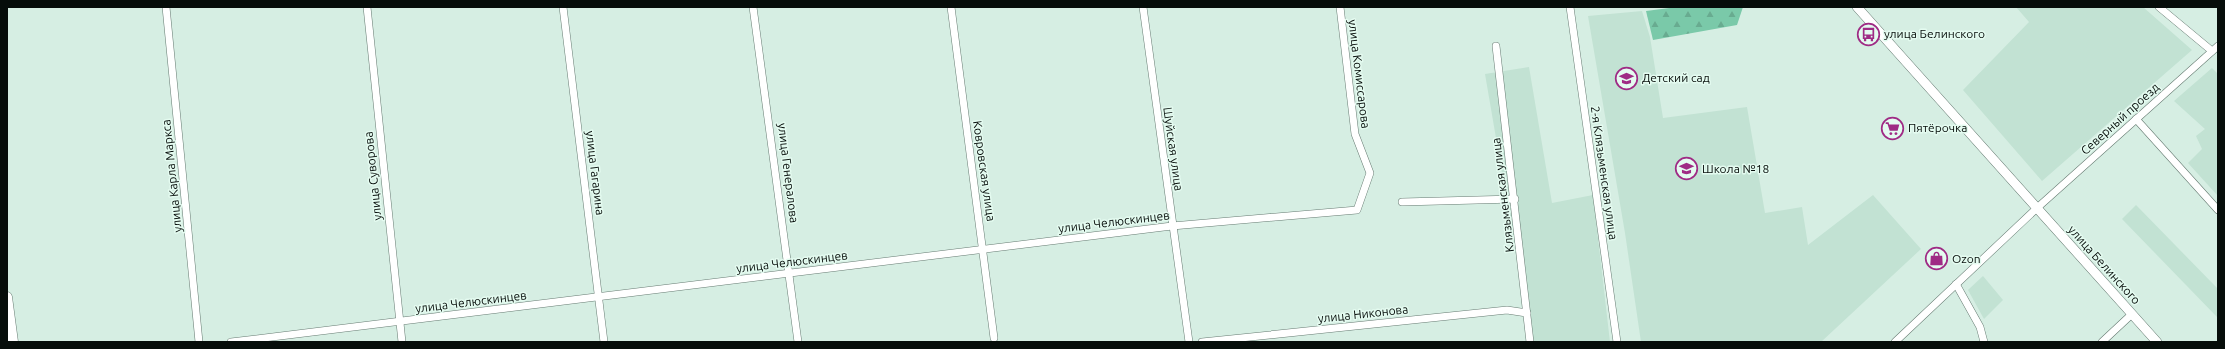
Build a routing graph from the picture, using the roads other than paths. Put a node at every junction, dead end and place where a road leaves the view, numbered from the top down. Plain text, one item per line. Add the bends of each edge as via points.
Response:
1 (166, 7) edge
2 (367, 7) edge
3 (563, 7) edge
4 (753, 7) edge
5 (951, 7) edge
6 (1143, 7) edge
7 (1340, 7) edge
8 (1570, 7) edge
9 (1857, 7) edge
10 (2159, 7) edge
11 (1496, 46) dead end
12 (2215, 48) edge
13 (2136, 119) junction
14 (1515, 199) junction
15 (1402, 202) dead end
16 (2037, 208) junction
17 (1357, 210) joint
18 (2218, 210) edge
19 (1172, 226) junction
20 (984, 249) junction
21 (790, 274) junction
22 (1956, 284) junction
23 (7, 297) edge
24 (599, 297) junction
25 (1527, 313) junction
26 (2132, 314) junction
27 (399, 321) junction
28 (994, 338) dead end
29 (13, 342) edge
30 (199, 342) edge
31 (231, 342) edge
32 (402, 342) edge
33 (604, 342) edge
34 (798, 342) edge
35 (1189, 342) edge
36 (1202, 342) edge
37 (1530, 342) edge
38 (1617, 342) edge
39 (1895, 342) edge
40 (1984, 342) edge
41 (2102, 342) edge
42 (2158, 342) edge

1 - 30 street, улица Карла Маркса
2 - 27 street, улица Суворова
3 - 24 street, улица Гагарина
4 - 21 street, улица Генералова
5 - 20 street, Ковровская улица
6 - 19 street, Шуйская улица
7 - 17 street, улица Комиссарова via 1355,134 1370,173
8 - 38 street, 2-я Клязьменская улица
9 - 16 main road, улица Белинского
10 - 12 street
11 - 14 street, Клязьменская улица
12 - 13 street, Северный проезд
13 - 16 street, Северный проезд
13 - 18 street
14 - 15 street
14 - 25 street, Клязьменская улица
16 - 22 street, Северный проезд
16 - 26 main road, улица Белинского
17 - 19 street, улица Челюскинцев
19 - 20 street, улица Челюскинцев
19 - 35 street, Шуйская улица
20 - 21 street, улица Челюскинцев
20 - 28 street, Ковровская улица
21 - 24 street, улица Челюскинцев
21 - 34 street, улица Генералова
22 - 39 street, Северный проезд
22 - 40 street via 1980,327
23 - 29 main road
24 - 27 street, улица Челюскинцев
24 - 33 street, улица Гагарина
25 - 36 street, улица Никонова via 1507,310
25 - 37 street, Клязьменская улица
26 - 41 street
26 - 42 main road, улица Белинского
27 - 31 street, улица Челюскинцев
27 - 32 street, улица Суворова

